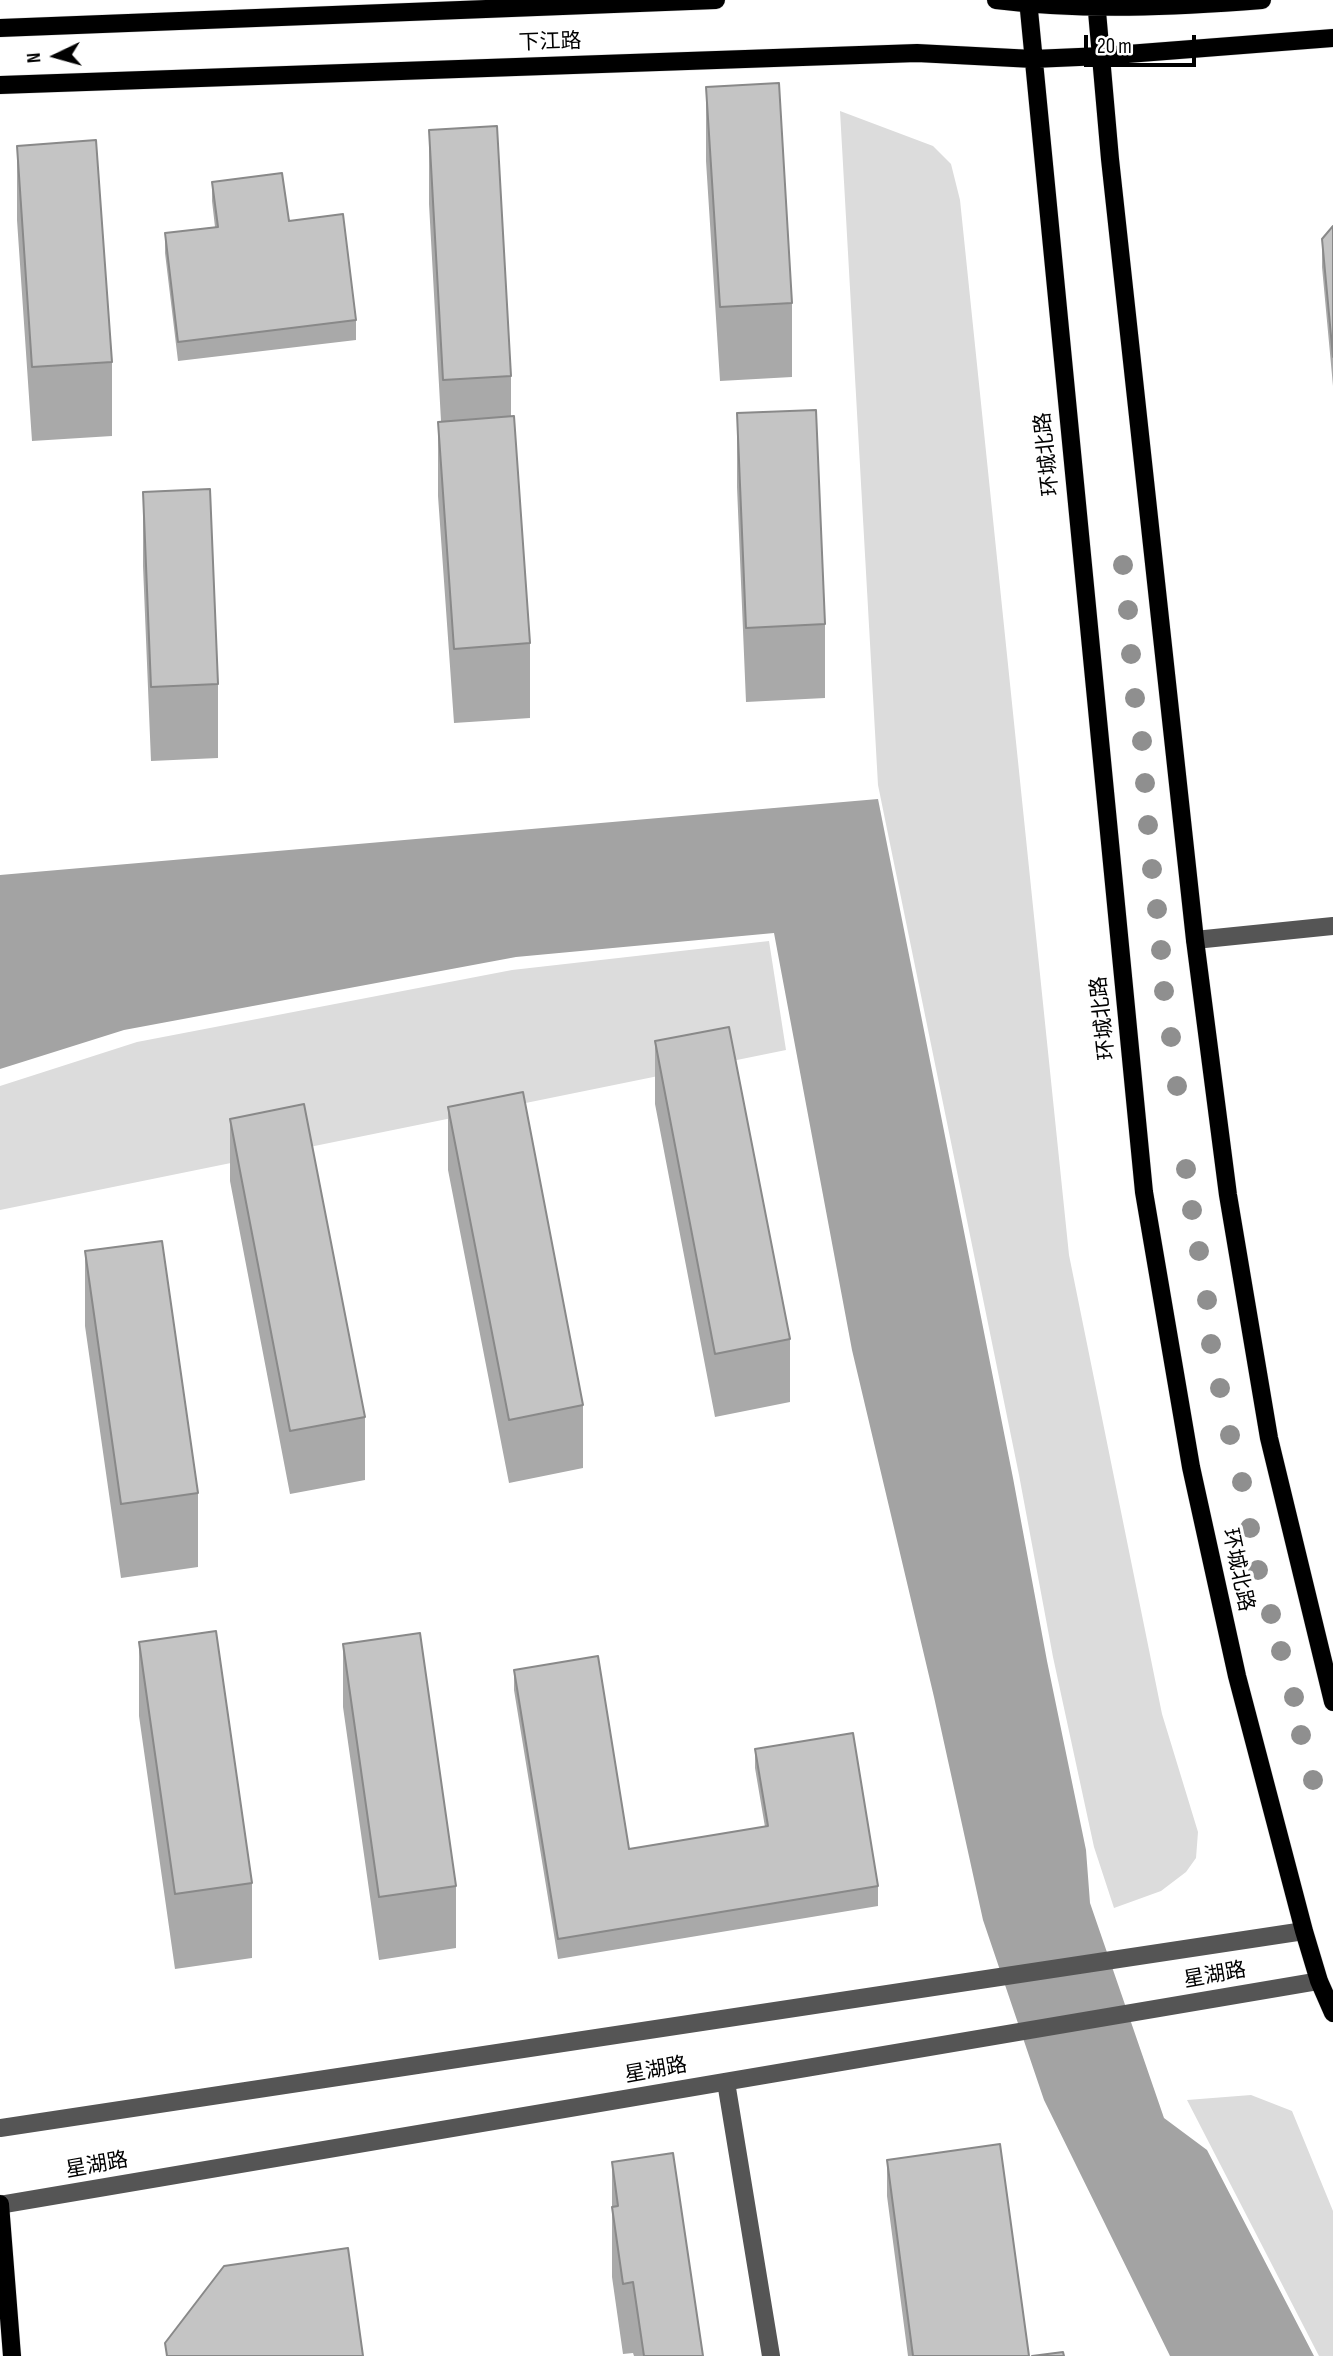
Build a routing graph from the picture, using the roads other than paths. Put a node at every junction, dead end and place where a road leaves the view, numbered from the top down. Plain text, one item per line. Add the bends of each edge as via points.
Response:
1 (716, 0) edge
2 (996, 0) edge
3 (1262, 0) edge
4 (1028, 2) edge
5 (1096, 3) edge
6 (0, 28) edge
7 (1333, 38) edge
8 (1102, 56) junction
9 (1033, 59) junction
10 (0, 85) edge
11 (1333, 926) edge
12 (1195, 940) junction
13 (1333, 1702) edge
14 (1304, 1931) junction
15 (1319, 1981) junction
16 (1333, 2013) edge
17 (726, 2082) junction
18 (0, 2128) edge
19 (0, 2205) edge
20 (12, 2356) edge
21 (771, 2356) edge

1 - 6 main road, 下江路
2 - 4 main road
3 - 5 main road
4 - 5 main road
4 - 9 main road, 环城北路
5 - 8 main road
7 - 8 main road, 下江路
8 - 9 main road, 下江路
8 - 12 main road
9 - 10 main road, 下江路 via 903,54
9 - 14 main road, 环城北路 via 1144,1192 1191,1467 1237,1676
11 - 12 street
12 - 13 main road via 1228,1195 1269,1438
14 - 15 main road, 环城北路
14 - 18 street, 星湖路
15 - 16 main road, 环城北路
15 - 17 street, 星湖路
17 - 19 street, 星湖路
17 - 21 street
19 - 20 main road

